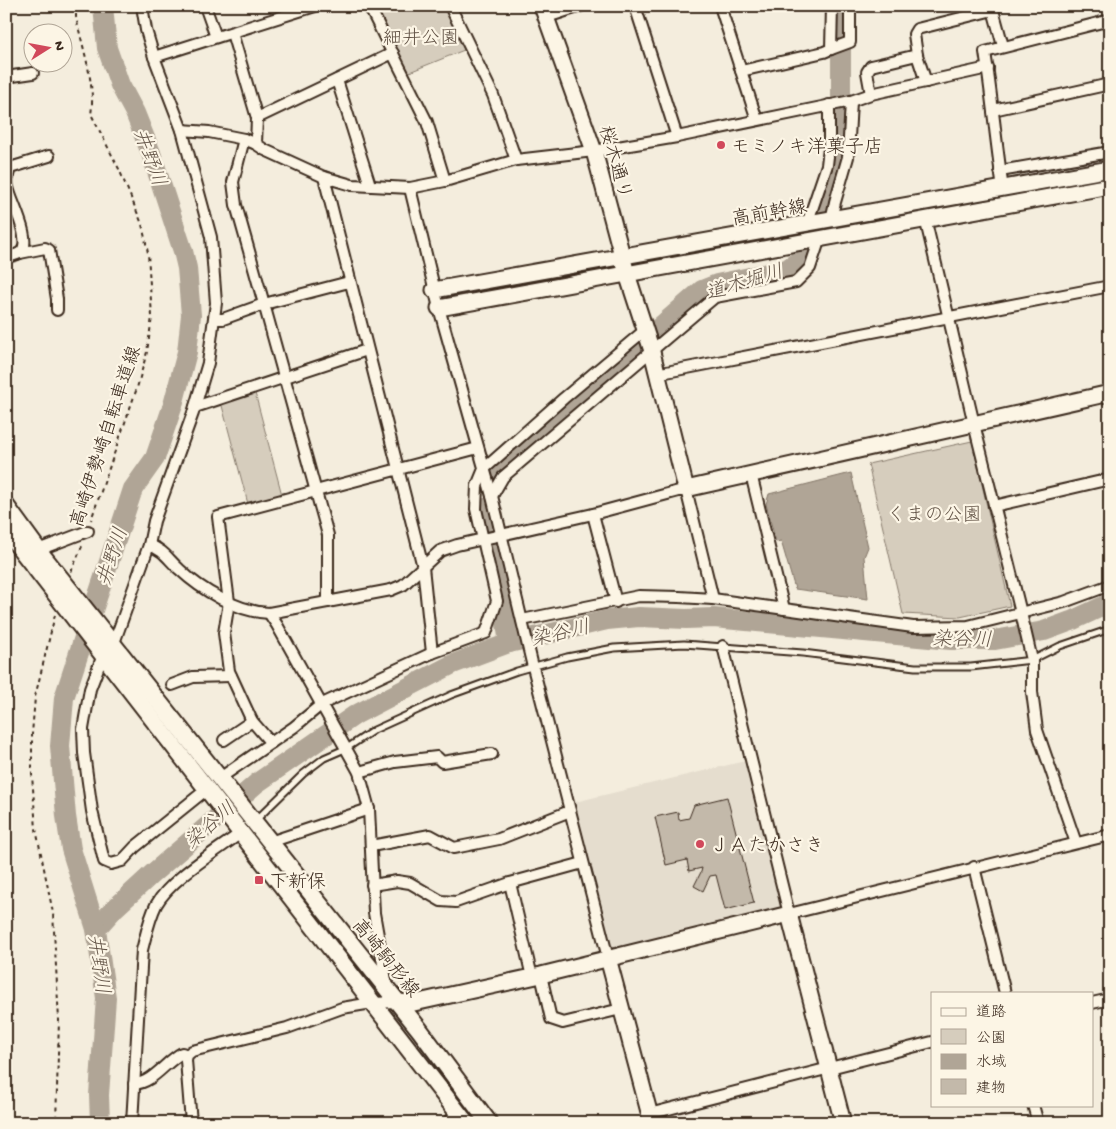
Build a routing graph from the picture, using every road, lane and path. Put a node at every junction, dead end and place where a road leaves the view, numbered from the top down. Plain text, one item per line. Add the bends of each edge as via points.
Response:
1 (76, 6) edge
2 (142, 6) edge
3 (205, 6) edge
4 (315, 6) edge
5 (369, 6) edge
6 (450, 6) edge
7 (581, 6) edge
8 (635, 6) edge
9 (720, 6) edge
10 (832, 6) edge
11 (850, 6) edge
12 (993, 8) edge
13 (283, 10) edge
14 (544, 12) edge
15 (1110, 20) edge
16 (232, 32) junction
17 (216, 37) junction
18 (1003, 46) junction
19 (833, 48) junction
20 (393, 53) junction
21 (917, 55) junction
22 (154, 57) junction
23 (988, 68) junction
24 (741, 71) junction
25 (33, 73) dead end
26 (6, 77) edge
27 (337, 80) junction
28 (926, 82) junction
29 (1110, 84) edge
30 (871, 94) junction
31 (851, 101) junction
32 (829, 105) junction
33 (994, 110) junction
34 (257, 118) junction
35 (757, 120) junction
36 (182, 130) junction
37 (677, 137) junction
38 (244, 140) junction
39 (256, 144) junction
40 (594, 152) junction
41 (1110, 152) edge
42 (49, 156) dead end
43 (516, 160) junction
44 (1110, 169) edge
45 (1000, 171) junction
46 (324, 177) junction
47 (445, 181) junction
48 (370, 185) junction
49 (1110, 186) edge
50 (410, 188) junction
51 (1003, 188) junction
52 (926, 218) junction
53 (832, 220) junction
54 (807, 224) junction
55 (820, 238) junction
56 (20, 253) junction
57 (6, 257) edge
58 (623, 257) junction
59 (627, 274) junction
60 (349, 282) junction
61 (1110, 286) edge
62 (434, 290) junction
63 (264, 304) junction
64 (439, 308) junction
65 (57, 310) dead end
66 (214, 318) junction
67 (948, 318) junction
68 (645, 331) junction
69 (367, 350) junction
70 (651, 350) junction
71 (656, 374) junction
72 (285, 376) junction
73 (1110, 393) edge
74 (195, 406) junction
75 (974, 424) junction
76 (478, 448) junction
77 (398, 469) junction
78 (484, 469) junction
79 (751, 474) junction
80 (1110, 480) edge
81 (686, 489) junction
82 (317, 491) junction
83 (492, 496) junction
84 (6, 506) edge
85 (994, 506) junction
86 (593, 514) junction
87 (6, 530) edge
88 (88, 531) junction
89 (499, 536) junction
90 (484, 539) junction
91 (149, 545) junction
92 (33, 554) junction
93 (423, 567) junction
94 (1110, 585) edge
95 (66, 594) junction
96 (713, 599) junction
97 (229, 602) junction
98 (328, 602) junction
99 (616, 602) junction
100 (784, 609) junction
101 (269, 613) junction
102 (1022, 615) junction
103 (522, 622) junction
104 (1110, 629) edge
105 (105, 646) junction
106 (723, 646) junction
107 (432, 654) junction
108 (1031, 659) junction
109 (533, 664) junction
110 (231, 676) junction
111 (172, 684) dead end
112 (323, 706) junction
113 (252, 721) junction
114 (224, 740) dead end
115 (271, 743) junction
116 (346, 746) junction
117 (492, 754) dead end
118 (359, 772) junction
119 (215, 786) junction
120 (369, 810) junction
121 (570, 811) junction
122 (247, 826) junction
123 (1110, 835) edge
124 (270, 842) junction
125 (1076, 843) junction
126 (371, 846) junction
127 (583, 863) junction
128 (974, 867) junction
129 (510, 884) junction
130 (372, 885) junction
131 (789, 914) junction
132 (608, 958) junction
133 (536, 976) junction
134 (1006, 992) edge
135 (392, 996) junction
136 (1110, 999) edge
137 (372, 1003) junction
138 (1094, 1003) edge
139 (621, 1008) junction
140 (931, 1042) edge
141 (188, 1055) junction
142 (829, 1068) junction
143 (134, 1084) junction
144 (1034, 1106) edge
145 (650, 1118) edge
146 (457, 1119) edge
147 (56, 1123) edge
148 (132, 1123) edge
149 (191, 1123) edge
150 (489, 1123) edge
151 (843, 1123) edge
152 (1038, 1123) edge

1 - 88 path, 高崎伊勢崎自転車道線 via 91,90 91,114 142,224 148,254 152,317 147,352
2 - 22 street
3 - 17 street
4 - 13 street
5 - 20 street
6 - 43 street via 493,95
7 - 14 street
8 - 37 street
9 - 24 street
10 - 19 street
11 - 19 street via 850,42
12 - 18 street
12 - 21 street via 917,29 914,34
13 - 16 street
14 - 40 street, 桜木通り
15 - 18 street
16 - 17 street
16 - 34 street
17 - 22 street
18 - 23 street via 985,52
19 - 24 street
20 - 27 street
20 - 47 street via 427,122
21 - 28 street
21 - 30 street via 871,66 867,72
22 - 36 street
23 - 28 street
23 - 33 street
24 - 35 street
25 - 26 street
27 - 34 street
27 - 48 street
28 - 30 street
29 - 33 street
30 - 31 street
31 - 32 street
31 - 53 street via 848,157
32 - 35 street
32 - 54 street via 827,165
33 - 45 street
34 - 39 street
35 - 37 street
36 - 38 street
36 - 66 street via 212,237
37 - 40 street
38 - 39 street
38 - 63 street via 233,182 236,205
39 - 46 street
40 - 43 street
40 - 58 street, 桜木通り
41 - 45 street
42 - 56 street via 16,165 7,175 8,188 22,226 23,248
43 - 47 street
44 - 51 street, 高前幹線
45 - 51 street
46 - 48 street
46 - 60 street
47 - 50 street
48 - 50 street
49 - 52 street, 高前幹線
50 - 62 street
51 - 53 street, 高前幹線
52 - 55 street, 高前幹線
52 - 67 street
53 - 54 street, 高前幹線
54 - 58 street, 高前幹線
55 - 59 street, 高前幹線
55 - 70 street via 810,268 796,282 715,297
56 - 57 street
56 - 65 street via 48,250
58 - 59 street, 桜木通り
58 - 62 street, 高前幹線
59 - 64 street, 高前幹線
59 - 68 street, 桜木通り
60 - 63 street
60 - 69 street
61 - 67 street
62 - 64 street
63 - 66 street via 223,319
63 - 72 street
64 - 76 street
66 - 74 street via 208,363
67 - 71 street
67 - 75 street
68 - 70 street, 桜木通り
68 - 78 street
69 - 72 street
69 - 77 street
70 - 71 street
70 - 83 street via 504,476
71 - 81 street
72 - 74 street
72 - 82 street
73 - 75 street
74 - 91 street via 154,521
75 - 79 street
75 - 85 street
76 - 77 street
76 - 78 street
77 - 82 street
77 - 93 street
78 - 83 street
78 - 90 street via 477,486 476,509
79 - 81 street
79 - 100 street
80 - 85 street
81 - 86 street
81 - 96 street
82 - 97 street via 218,517
82 - 98 street via 328,535
83 - 89 street
84 - 92 main road
85 - 102 street
86 - 89 street
86 - 99 street
87 - 92 main road
88 - 92 street
88 - 95 path, 高崎伊勢崎自転車道線
89 - 90 street
89 - 103 street
90 - 93 street via 440,551
90 - 107 street via 497,601 486,632
91 - 97 street via 159,549 208,592
91 - 105 street
92 - 95 main road
93 - 98 street via 403,585 392,590
93 - 107 street
94 - 102 street
95 - 105 main road
95 - 147 path, 高崎伊勢崎自転車道線 via 35,698 32,734 36,829 53,913 59,1020
96 - 99 street via 639,596
96 - 100 street
97 - 101 street via 257,613
97 - 110 street via 224,634
98 - 101 street
99 - 103 street
100 - 102 street via 913,627 968,626
101 - 112 street
102 - 108 street
103 - 109 street
104 - 108 lane
105 - 119 main road
105 - 119 street via 90,689 83,729 92,811 104,861 111,864 122,861 135,847
106 - 108 lane via 915,667 971,667
106 - 109 lane via 684,644 614,648
106 - 131 street
107 - 112 street
108 - 125 street via 1037,730
109 - 116 lane via 410,713
109 - 121 street
110 - 111 street via 192,677
110 - 113 street
112 - 115 street
112 - 116 street
113 - 114 street
113 - 115 street
115 - 119 street
116 - 118 street
116 - 122 lane via 303,774
117 - 118 street via 442,762 437,757 395,762
118 - 120 street
119 - 122 main road
120 - 124 street
120 - 126 street
121 - 126 street via 500,839 454,848 430,835
121 - 127 street
122 - 124 main road, 高崎駒形線
122 - 137 main road, 高崎駒形線
122 - 143 street via 172,885 157,905 142,950
123 - 125 street
124 - 135 main road, 高崎駒形線
125 - 128 street
126 - 130 street
127 - 129 street
127 - 132 street
128 - 131 street
128 - 134 street
129 - 130 street via 456,902 441,901 410,883 397,881
129 - 133 street
130 - 135 street via 374,913
131 - 132 street
131 - 142 street
132 - 133 street
132 - 139 street
133 - 135 street via 414,1004
133 - 139 street via 551,1019 563,1023
135 - 137 street
135 - 150 main road, 高崎駒形線
136 - 138 street
137 - 141 street via 342,1008 287,1028 196,1050
137 - 146 main road, 高崎駒形線 via 396,1031
139 - 145 street
140 - 142 street
141 - 143 street via 182,1053 175,1057 144,1084
141 - 149 street
142 - 145 street
142 - 151 street
143 - 148 street
144 - 152 street

